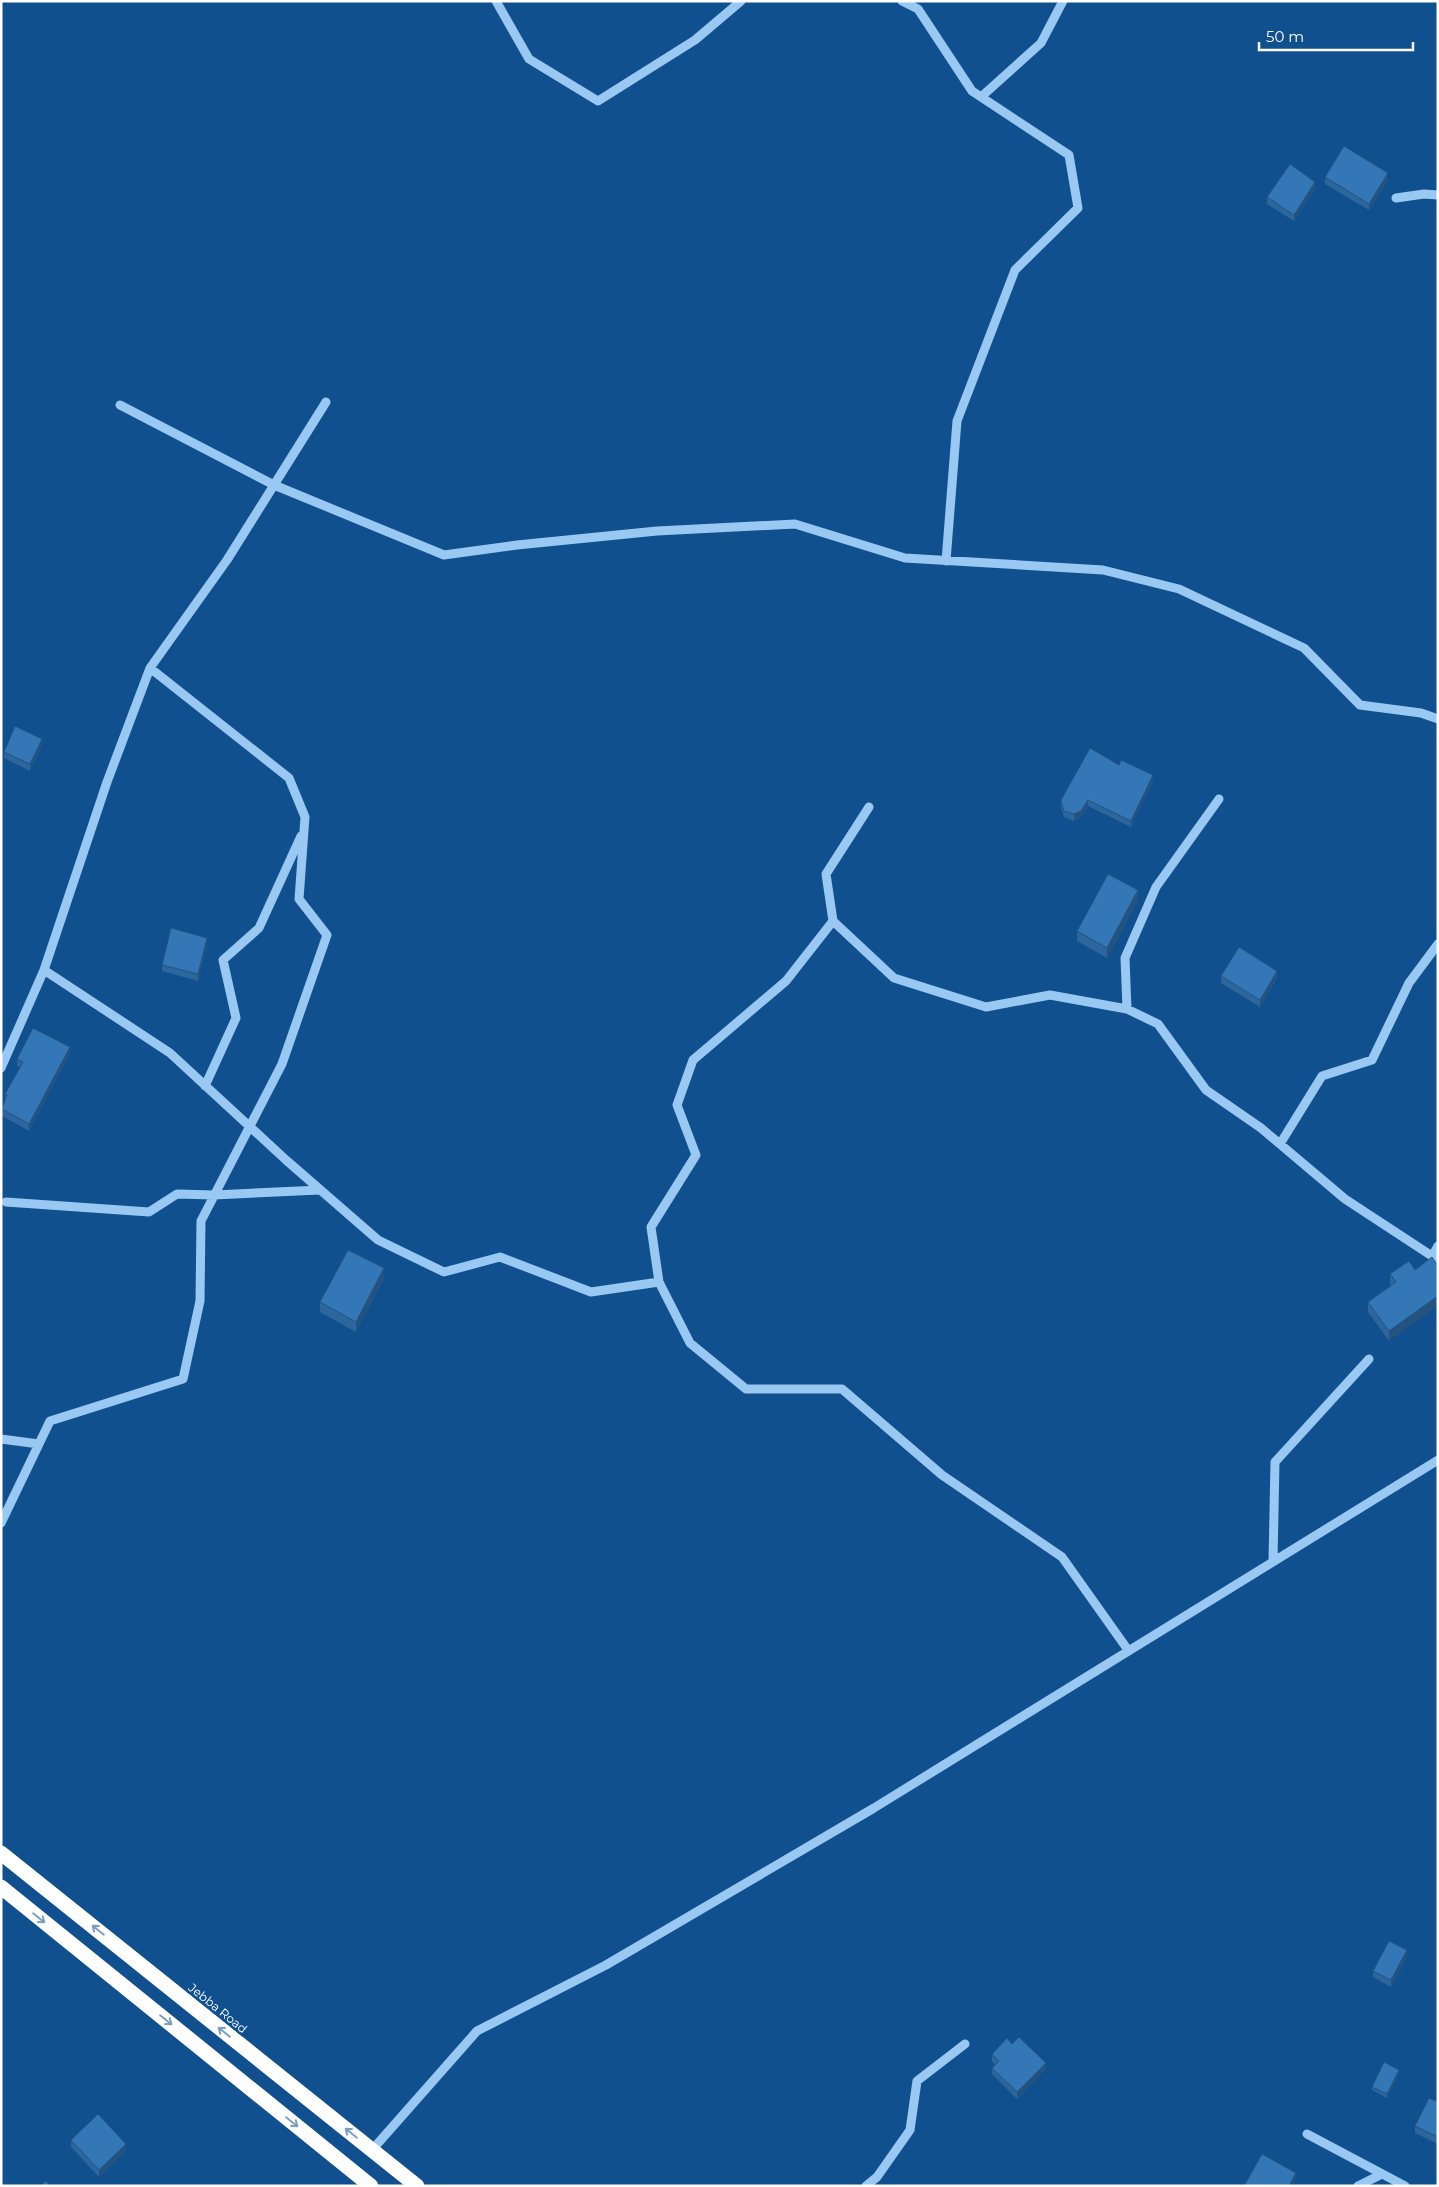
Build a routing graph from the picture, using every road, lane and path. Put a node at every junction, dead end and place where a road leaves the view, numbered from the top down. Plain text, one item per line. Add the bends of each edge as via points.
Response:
1 (496, 1) edge
2 (740, 1) edge
3 (902, 1) edge
4 (1063, 1) edge
5 (981, 97) junction
6 (1438, 195) edge
7 (1396, 198) dead end
8 (326, 402) dead end
9 (120, 405) dead end
10 (274, 485) junction
11 (946, 561) junction
12 (150, 668) junction
13 (1438, 719) edge
14 (1219, 799) dead end
15 (869, 807) dead end
16 (304, 832) junction
17 (833, 921) junction
18 (1438, 944) edge
19 (44, 970) junction
20 (1127, 1009) junction
21 (1, 1068) edge
22 (205, 1086) junction
23 (249, 1126) junction
24 (1280, 1144) junction
25 (320, 1190) junction
26 (214, 1195) junction
27 (6, 1202) dead end
28 (1438, 1246) edge
29 (1435, 1259) edge
30 (659, 1282) junction
31 (1369, 1359) dead end
32 (1, 1439) edge
33 (39, 1444) junction
34 (1438, 1460) edge
35 (1, 1523) edge
36 (1274, 1561) junction
37 (1128, 1650) junction
38 (1, 1853) edge
39 (1, 1887) edge
40 (965, 2044) dead end
41 (1307, 2134) dead end
42 (372, 2150) junction
43 (1382, 2174) junction
44 (371, 2186) edge
45 (417, 2186) edge
46 (866, 2186) edge
47 (1358, 2186) edge
48 (1405, 2186) edge

1 - 2 street via 529,59 598,101 695,40
3 - 5 street via 918,9 972,91
4 - 5 street via 1041,43
5 - 11 street via 1069,155 1078,208 1016,270 957,421
6 - 7 street
8 - 10 street
9 - 10 street
10 - 11 street via 444,555 657,531 795,524 905,558
10 - 12 street via 227,560
11 - 13 street via 1103,570 1179,589 1304,648 1360,705 1422,713
12 - 16 street via 289,778 304,817
12 - 19 street via 107,782
14 - 20 street via 1156,887 1125,958
15 - 17 street via 826,874
16 - 22 street via 259,928 223,960 236,1018
16 - 23 street via 300,899 327,935 282,1064
17 - 20 street via 894,978 986,1007 1050,995
17 - 30 street via 786,981 693,1060 677,1105 696,1155 651,1227
18 - 24 street via 1409,983 1372,1060 1322,1076
19 - 21 street
19 - 22 street via 170,1053
20 - 24 street via 1158,1024 1206,1090
22 - 23 street
23 - 25 street
23 - 26 street
24 - 29 street via 1345,1199
25 - 26 street
25 - 30 street via 378,1240 444,1272 500,1257 591,1292
26 - 27 street via 178,1194 149,1212
26 - 33 street via 200,1222 200,1301 183,1379 50,1421
28 - 29 street
30 - 37 street via 690,1343 746,1389 842,1389 942,1475 1062,1557
31 - 36 street via 1274,1462
32 - 33 street
33 - 35 street
34 - 36 street
36 - 37 street
37 - 42 street via 874,1808 742,1883 664,1932 477,2031
42 -> 38 highway, Jebba Road
39 -> 44 highway
40 - 46 street via 917,2080 910,2130 877,2177
41 - 43 street
42 - 45 highway, Jebba Road
43 - 47 street
43 - 48 street

